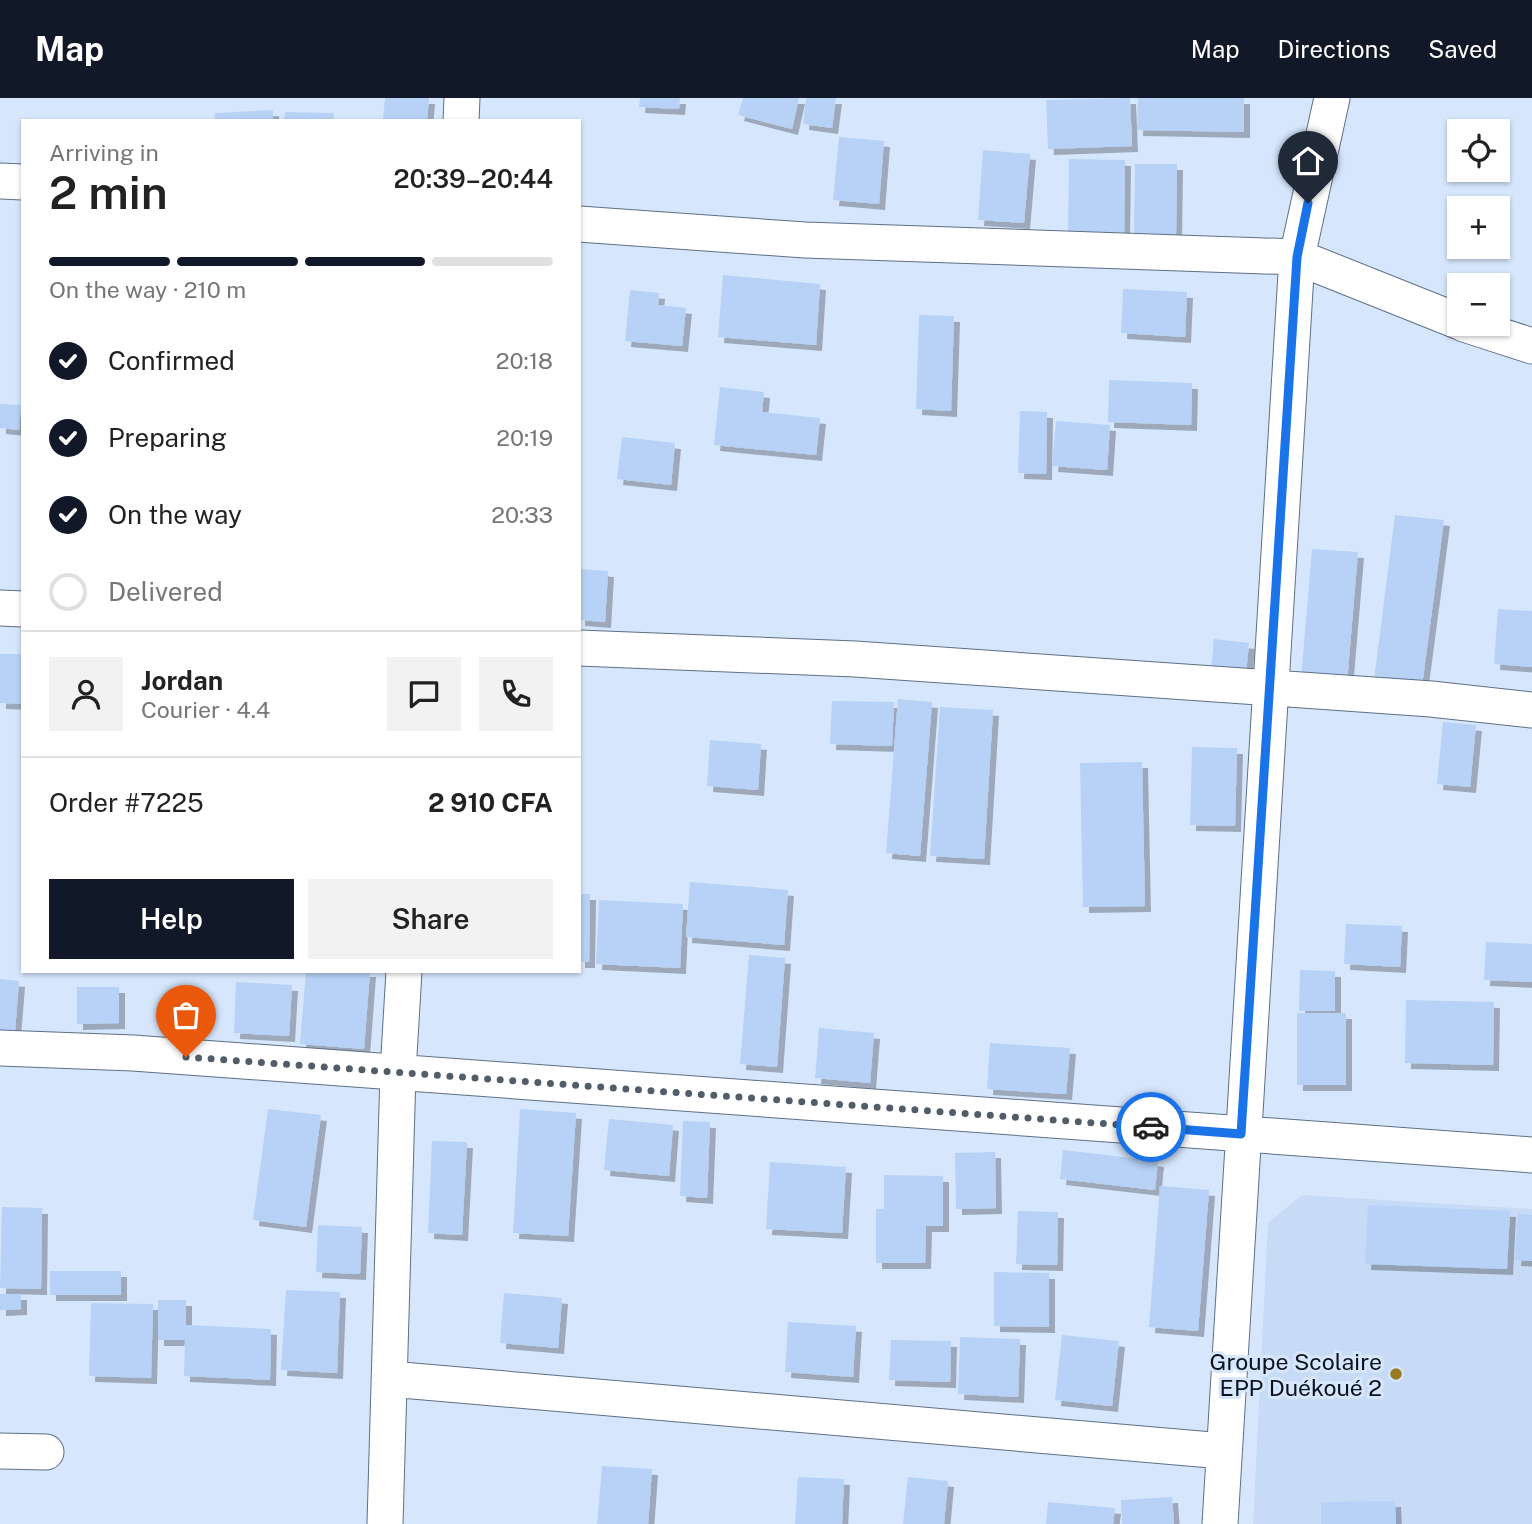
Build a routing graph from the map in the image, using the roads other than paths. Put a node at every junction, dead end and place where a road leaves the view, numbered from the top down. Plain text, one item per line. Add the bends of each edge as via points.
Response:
1 (462, 98) edge
2 (1332, 98) edge
3 (461, 119) edge
4 (0, 181) edge
5 (21, 182) edge
6 (581, 224) edge
7 (1297, 257) junction
8 (1447, 317) edge
9 (1502, 336) edge
10 (1532, 346) edge
11 (0, 608) edge
12 (21, 609) edge
13 (581, 648) edge
14 (1270, 690) junction
15 (1532, 710) edge
16 (404, 973) edge
17 (0, 1048) edge
18 (398, 1072) junction
19 (1241, 1134) junction
20 (1532, 1154) edge
21 (390, 1379) junction
22 (0, 1451) edge
23 (1223, 1451) junction
24 (46, 1452) dead end
25 (385, 1524) edge
26 (1220, 1524) edge

1 - 3 street
2 - 7 street
4 - 5 street
6 - 7 street via 805,240
7 - 8 street
7 - 14 street
9 - 10 street
11 - 12 street
13 - 14 street via 855,659
14 - 15 street
14 - 19 street
16 - 18 street
17 - 18 street
18 - 19 street
18 - 21 street
19 - 20 street
19 - 23 street
21 - 23 street
21 - 25 street
22 - 24 street
23 - 26 street

